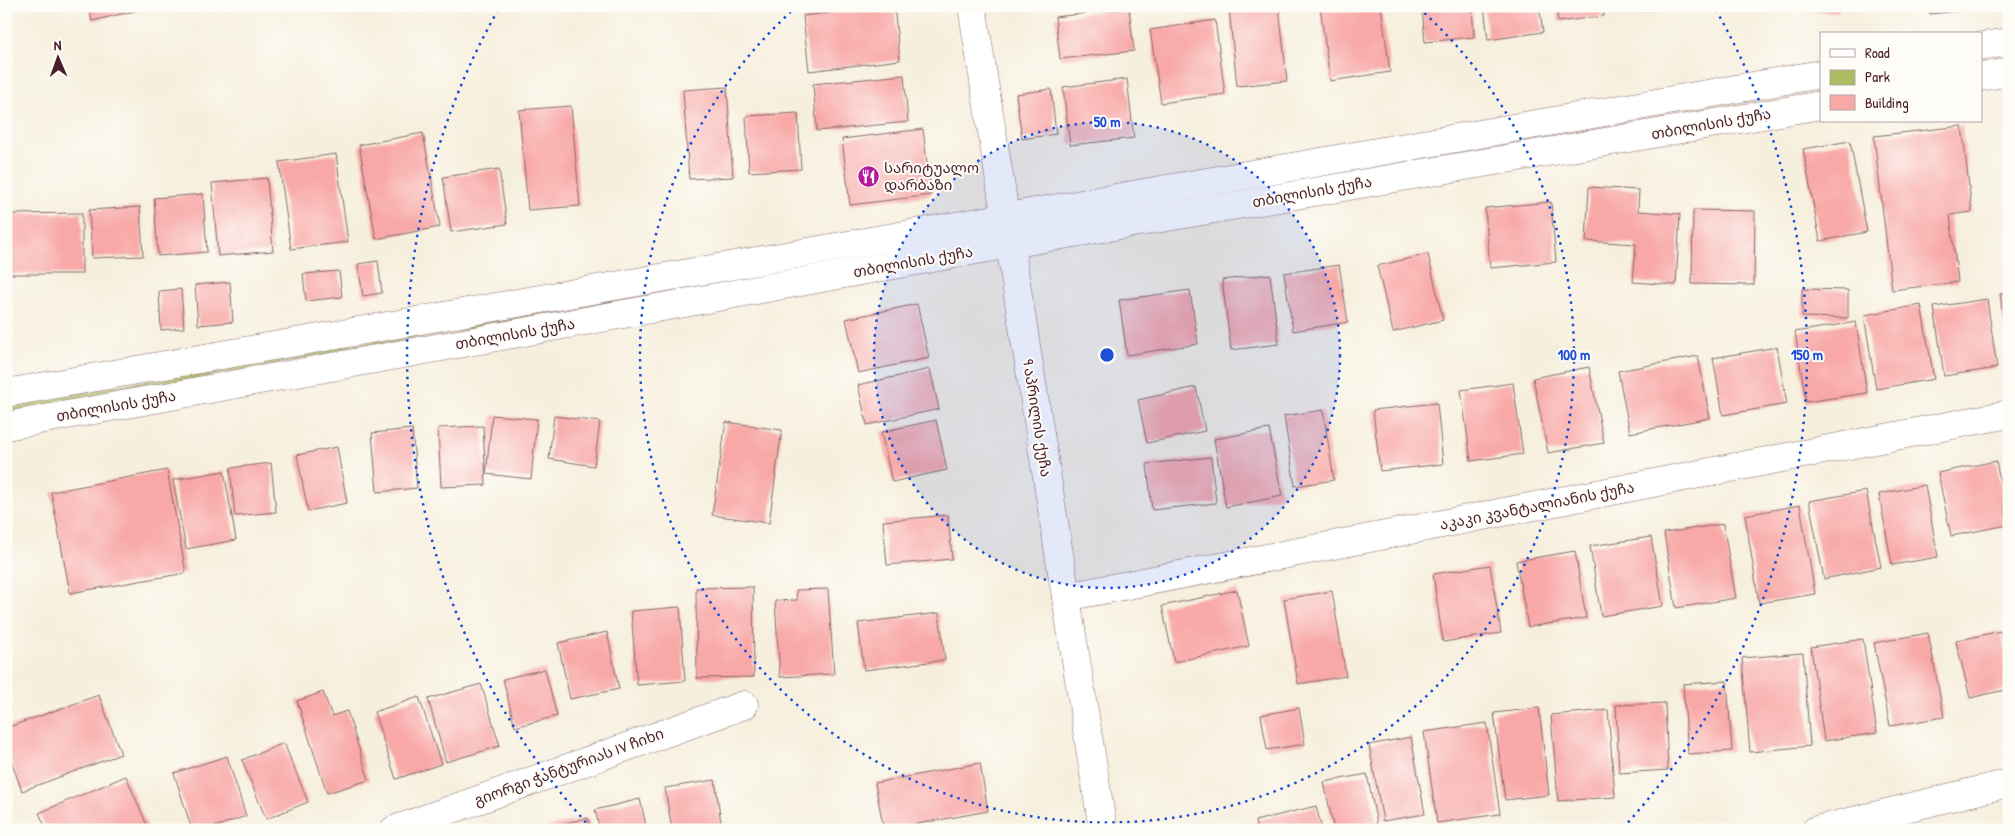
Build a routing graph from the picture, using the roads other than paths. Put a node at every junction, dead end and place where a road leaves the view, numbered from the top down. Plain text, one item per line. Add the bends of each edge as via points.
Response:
1 (972, 6) edge
2 (2009, 42) edge
3 (1982, 46) edge
4 (2009, 72) edge
5 (1820, 74) edge
6 (1982, 77) edge
7 (1820, 105) edge
8 (1005, 217) junction
9 (1010, 244) junction
10 (6, 393) edge
11 (2009, 414) edge
12 (6, 426) edge
13 (1066, 598) junction
14 (744, 705) dead end
15 (2009, 783) edge
16 (394, 830) edge
17 (1103, 830) edge
18 (1816, 830) edge

1 - 8 street, 9 აპრილის ქუჩა
2 - 3 street
4 - 6 street
5 - 8 street, თბილისის ქუჩა
7 - 9 street, თბილისის ქუჩა
8 - 9 street, 9 აპრილის ქუჩა
8 - 10 street, თბილისის ქუჩა
9 - 12 street, თბილისის ქუჩა
9 - 13 street, 9 აპრილის ქუჩა
11 - 13 street, აკაკი კვანტალიანის ქუჩა
13 - 17 street, 9 აპრილის ქუჩა
14 - 16 street, გიორგი ჭანტურიას IV ჩიხი
15 - 18 street

